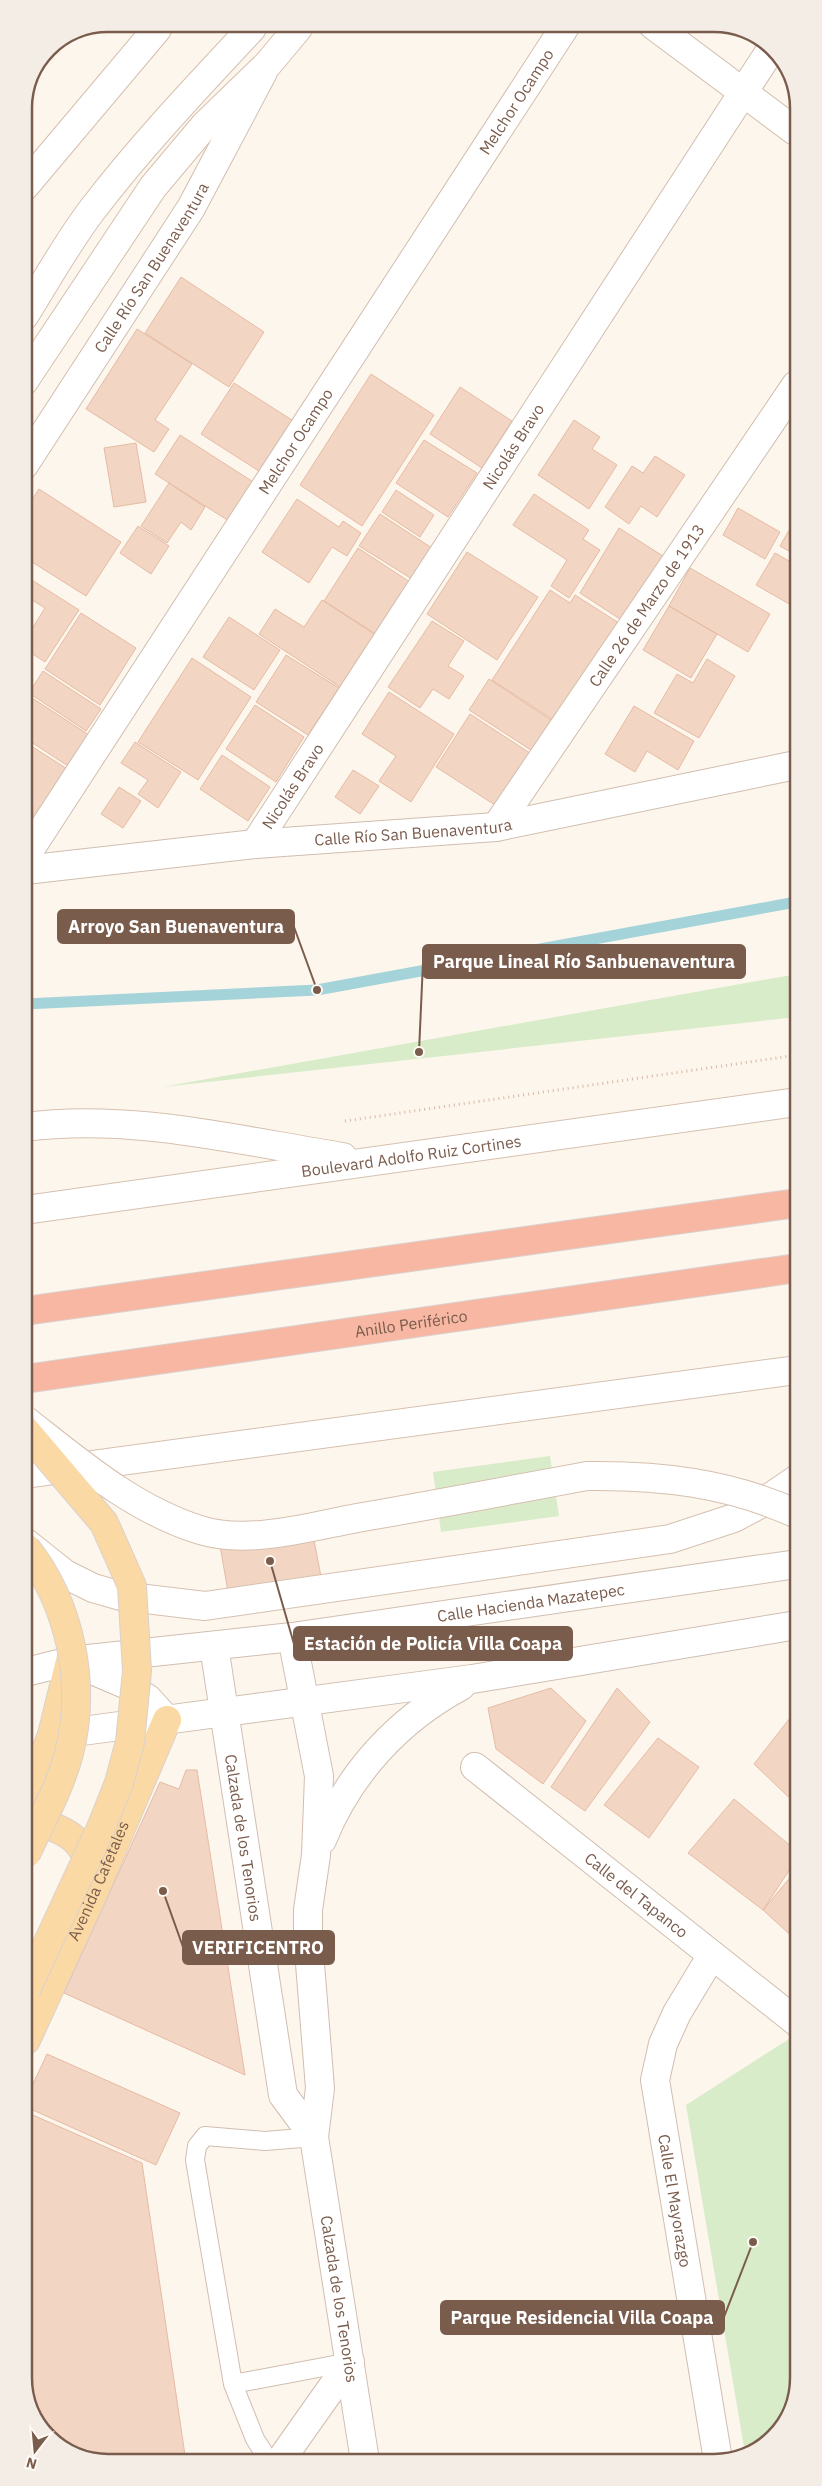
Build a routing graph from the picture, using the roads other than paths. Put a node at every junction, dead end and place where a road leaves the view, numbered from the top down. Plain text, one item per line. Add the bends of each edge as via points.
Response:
1 (154, 32) edge
2 (294, 32) edge
3 (561, 33) edge
4 (664, 33) edge
5 (245, 36) edge
6 (767, 55) edge
7 (268, 64) junction
8 (742, 92) junction
9 (789, 126) edge
10 (32, 177) edge
11 (32, 303) edge
12 (32, 369) edge
13 (789, 395) edge
14 (32, 453) edge
15 (789, 766) edge
16 (496, 827) junction
17 (255, 844) junction
18 (32, 846) edge
19 (32, 869) edge
20 (789, 1103) edge
21 (32, 1126) edge
22 (373, 1162) junction
23 (789, 1204) edge
24 (32, 1209) edge
25 (789, 1269) edge
26 (32, 1310) edge
27 (789, 1371) edge
28 (32, 1378) edge
29 (32, 1425) edge
30 (32, 1437) edge
31 (32, 1473) edge
32 (789, 1484) edge
33 (789, 1511) edge
34 (32, 1548) edge
35 (32, 1557) edge
36 (789, 1565) edge
37 (32, 1576) edge
38 (789, 1626) edge
39 (292, 1637) junction
40 (214, 1646) junction
41 (70, 1661) junction
42 (32, 1670) edge
43 (472, 1680) junction
44 (304, 1700) junction
45 (222, 1712) junction
46 (167, 1720) junction
47 (52, 1735) junction
48 (474, 1767) dead end
49 (32, 1787) edge
50 (32, 1824) edge
51 (32, 1841) edge
52 (316, 1855) junction
53 (93, 1894) junction
54 (712, 1955) junction
55 (32, 1977) edge
56 (789, 2016) edge
57 (32, 2027) edge
58 (314, 2137) junction
59 (350, 2362) junction
60 (233, 2384) junction
61 (264, 2453) edge
62 (285, 2453) edge
63 (365, 2453) edge
64 (717, 2454) edge

1 - 10 street
2 - 7 street
3 - 18 street, Melchor Ocampo
4 - 8 street
5 - 11 street via 189,93 90,212
6 - 8 street, Nicolás Bravo
7 - 12 street via 205,125 153,187
7 - 14 street, Calle Río San Buenaventura via 191,208
8 - 9 street
8 - 17 street, Nicolás Bravo
13 - 16 street, Calle 26 de Marzo de 1913
15 - 16 street, Calle Río San Buenaventura
16 - 17 street, Calle Río San Buenaventura
17 - 19 street, Calle Río San Buenaventura
20 - 22 street, Boulevard Adolfo Ruiz Cortines
21 - 22 street via 77,1123 150,1127
22 - 24 street, Boulevard Adolfo Ruiz Cortines
23 - 26 highway
25 - 28 highway, Anillo Periférico
27 - 31 street
29 - 33 street, bridge via 134,1501 202,1531 258,1535 587,1476 641,1475 697,1482 752,1496
30 - 55 main road, bridge via 104,1522 132,1586 137,1671 130,1742 120,1783
32 - 34 street via 734,1518 670,1539 205,1606 121,1596 93,1588 65,1574
35 - 51 main road, bridge via 65,1624 74,1654 76,1714 69,1753
36 - 39 street, Calle Hacienda Mazatepec
37 - 41 street via 52,1600
38 - 43 street
39 - 40 street, Calle Hacienda Mazatepec
39 - 44 street, Calzada de los Tenorios
40 - 41 street, Calle Hacienda Mazatepec
40 - 45 street, Calzada de los Tenorios
41 - 42 street, Calle Hacienda Mazatepec
41 - 46 street via 127,1685 148,1699
41 - 47 main road
43 - 44 street
43 - 52 street via 437,1699 405,1723 377,1751 331,1818
44 - 45 street
44 - 52 street, Calzada de los Tenorios via 319,1776
45 - 46 street
45 - 58 street, Calzada de los Tenorios via 283,2094
46 - 47 street
46 - 53 main road, Avenida Cafetales
47 - 49 main road
48 - 54 street, Calle del Tapanco
50 - 53 main road via 50,1826 79,1844 90,1863
52 - 58 street, Calzada de los Tenorios via 308,1910 320,2088
53 - 57 main road, Avenida Cafetales
54 - 56 street, Calle del Tapanco
54 - 64 street, Calle El Mayorazgo via 662,2044 655,2080
58 - 59 street, Calzada de los Tenorios
58 - 60 lane via 265,2141 205,2136 197,2146 195,2160
59 - 60 lane
59 - 62 street
59 - 63 street, Calzada de los Tenorios
60 - 61 lane

